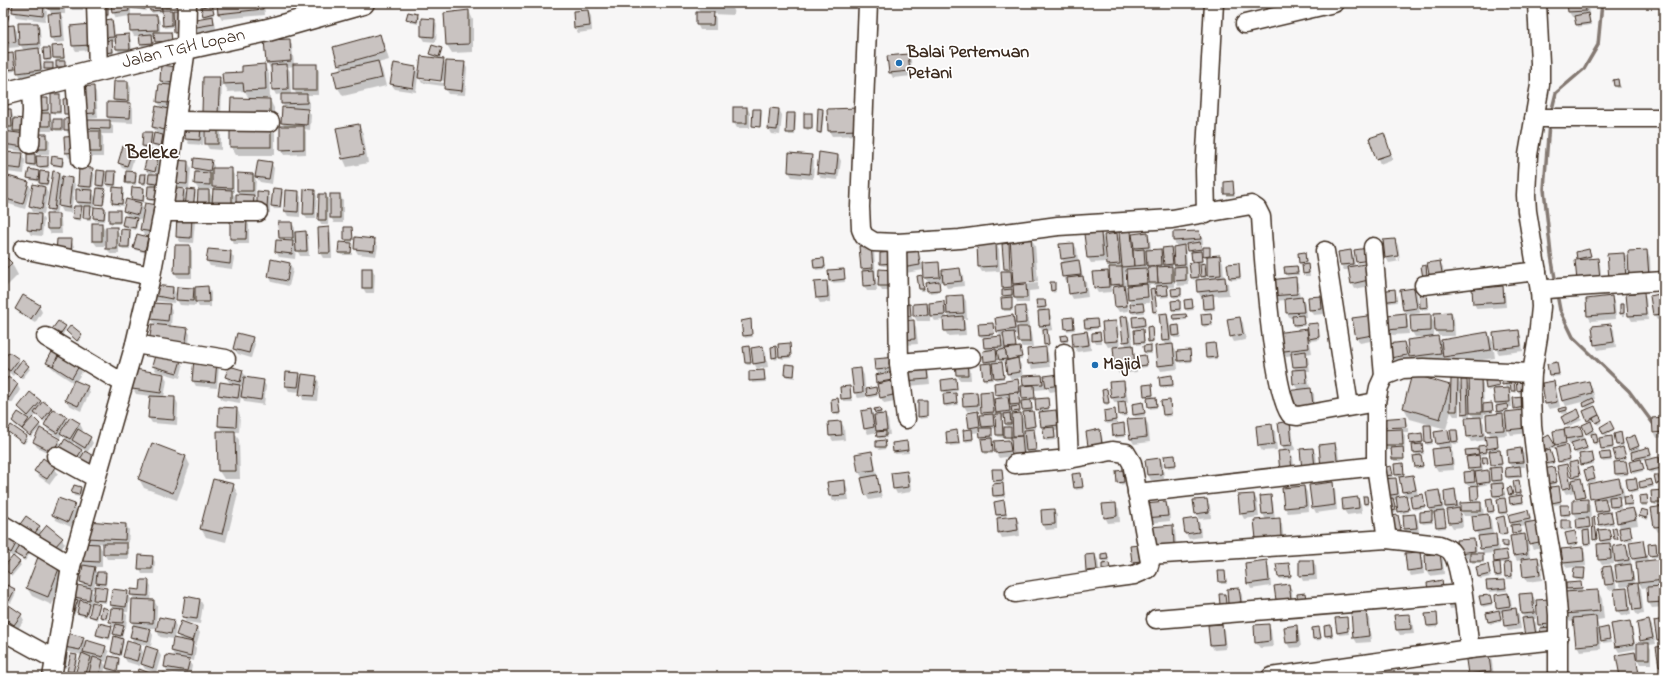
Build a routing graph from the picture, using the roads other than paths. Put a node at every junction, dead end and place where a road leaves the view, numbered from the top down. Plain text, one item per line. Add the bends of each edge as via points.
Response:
1 (96, 3) edge
2 (187, 3) edge
3 (363, 3) edge
4 (868, 3) edge
5 (1214, 3) edge
6 (1334, 3) edge
7 (1537, 3) edge
8 (1245, 24) dead end
9 (186, 48) junction
10 (98, 71) junction
11 (75, 77) junction
12 (32, 87) junction
13 (3, 94) edge
14 (1543, 118) junction
15 (1664, 118) edge
16 (176, 121) junction
17 (270, 122) dead end
18 (30, 144) dead end
19 (81, 160) dead end
20 (163, 212) junction
21 (258, 212) dead end
22 (1206, 214) junction
23 (897, 243) junction
24 (1373, 247) dead end
25 (23, 249) dead end
26 (1325, 250) dead end
27 (1537, 271) junction
28 (151, 276) junction
29 (1664, 281) edge
30 (1424, 285) dead end
31 (1550, 289) junction
32 (46, 337) dead end
33 (135, 344) junction
34 (1064, 353) dead end
35 (971, 357) dead end
36 (226, 359) dead end
37 (899, 363) junction
38 (1532, 373) junction
39 (1384, 376) junction
40 (123, 382) junction
41 (1376, 402) junction
42 (1349, 406) junction
43 (906, 419) dead end
44 (56, 456) dead end
45 (1069, 459) junction
46 (1015, 464) dead end
47 (1376, 466) junction
48 (96, 478) junction
49 (1137, 493) junction
50 (3, 525) edge
51 (1388, 539) junction
52 (1149, 555) junction
53 (71, 566) junction
54 (1015, 593) dead end
55 (1462, 594) junction
56 (1156, 619) dead end
57 (3, 631) edge
58 (1558, 640) junction
59 (1470, 649) junction
60 (54, 659) junction
61 (1376, 670) edge
62 (52, 677) edge
63 (1271, 677) edge
64 (1558, 677) edge

1 - 10 street
2 - 9 street
3 - 9 highway, Jalan TGH Lopan via 268,30
4 - 23 street via 860,223 863,233 870,240
5 - 22 street via 1205,170
6 - 8 street
7 - 14 street
9 - 10 highway, Jalan TGH Lopan
9 - 16 street
10 - 11 highway, Jalan TGH Lopan
11 - 12 highway, Jalan TGH Lopan
11 - 19 street
12 - 13 highway, Jalan TGH Lopan
12 - 18 street
14 - 15 street
14 - 27 street via 1528,155 1526,195
16 - 17 street
16 - 20 street
20 - 21 street
20 - 28 street
22 - 23 street
22 - 42 street via 1248,205 1255,207 1260,214 1270,328 1287,411 1295,416
23 - 37 street
24 - 39 street
25 - 28 street
26 - 42 street
27 - 30 street
27 - 31 street
28 - 33 street
29 - 31 street
31 - 38 street via 1539,330
32 - 40 street
33 - 36 street
33 - 40 street
34 - 45 street
35 - 37 street
37 - 43 street
38 - 39 street via 1423,368 1402,369
38 - 58 street via 1532,425 1555,578
39 - 41 street
40 - 48 street
41 - 42 street
41 - 47 street
44 - 48 street
45 - 46 street
45 - 49 street via 1112,451 1126,453 1132,463
47 - 49 street
47 - 51 street
48 - 53 street
49 - 52 street
50 - 53 street
51 - 52 street
51 - 55 street via 1446,548 1456,561
52 - 54 street via 1149,567 1140,574
53 - 60 street
55 - 56 street
55 - 59 street
57 - 60 street
58 - 59 street
58 - 64 street
59 - 61 street
60 - 62 street
61 - 63 street

